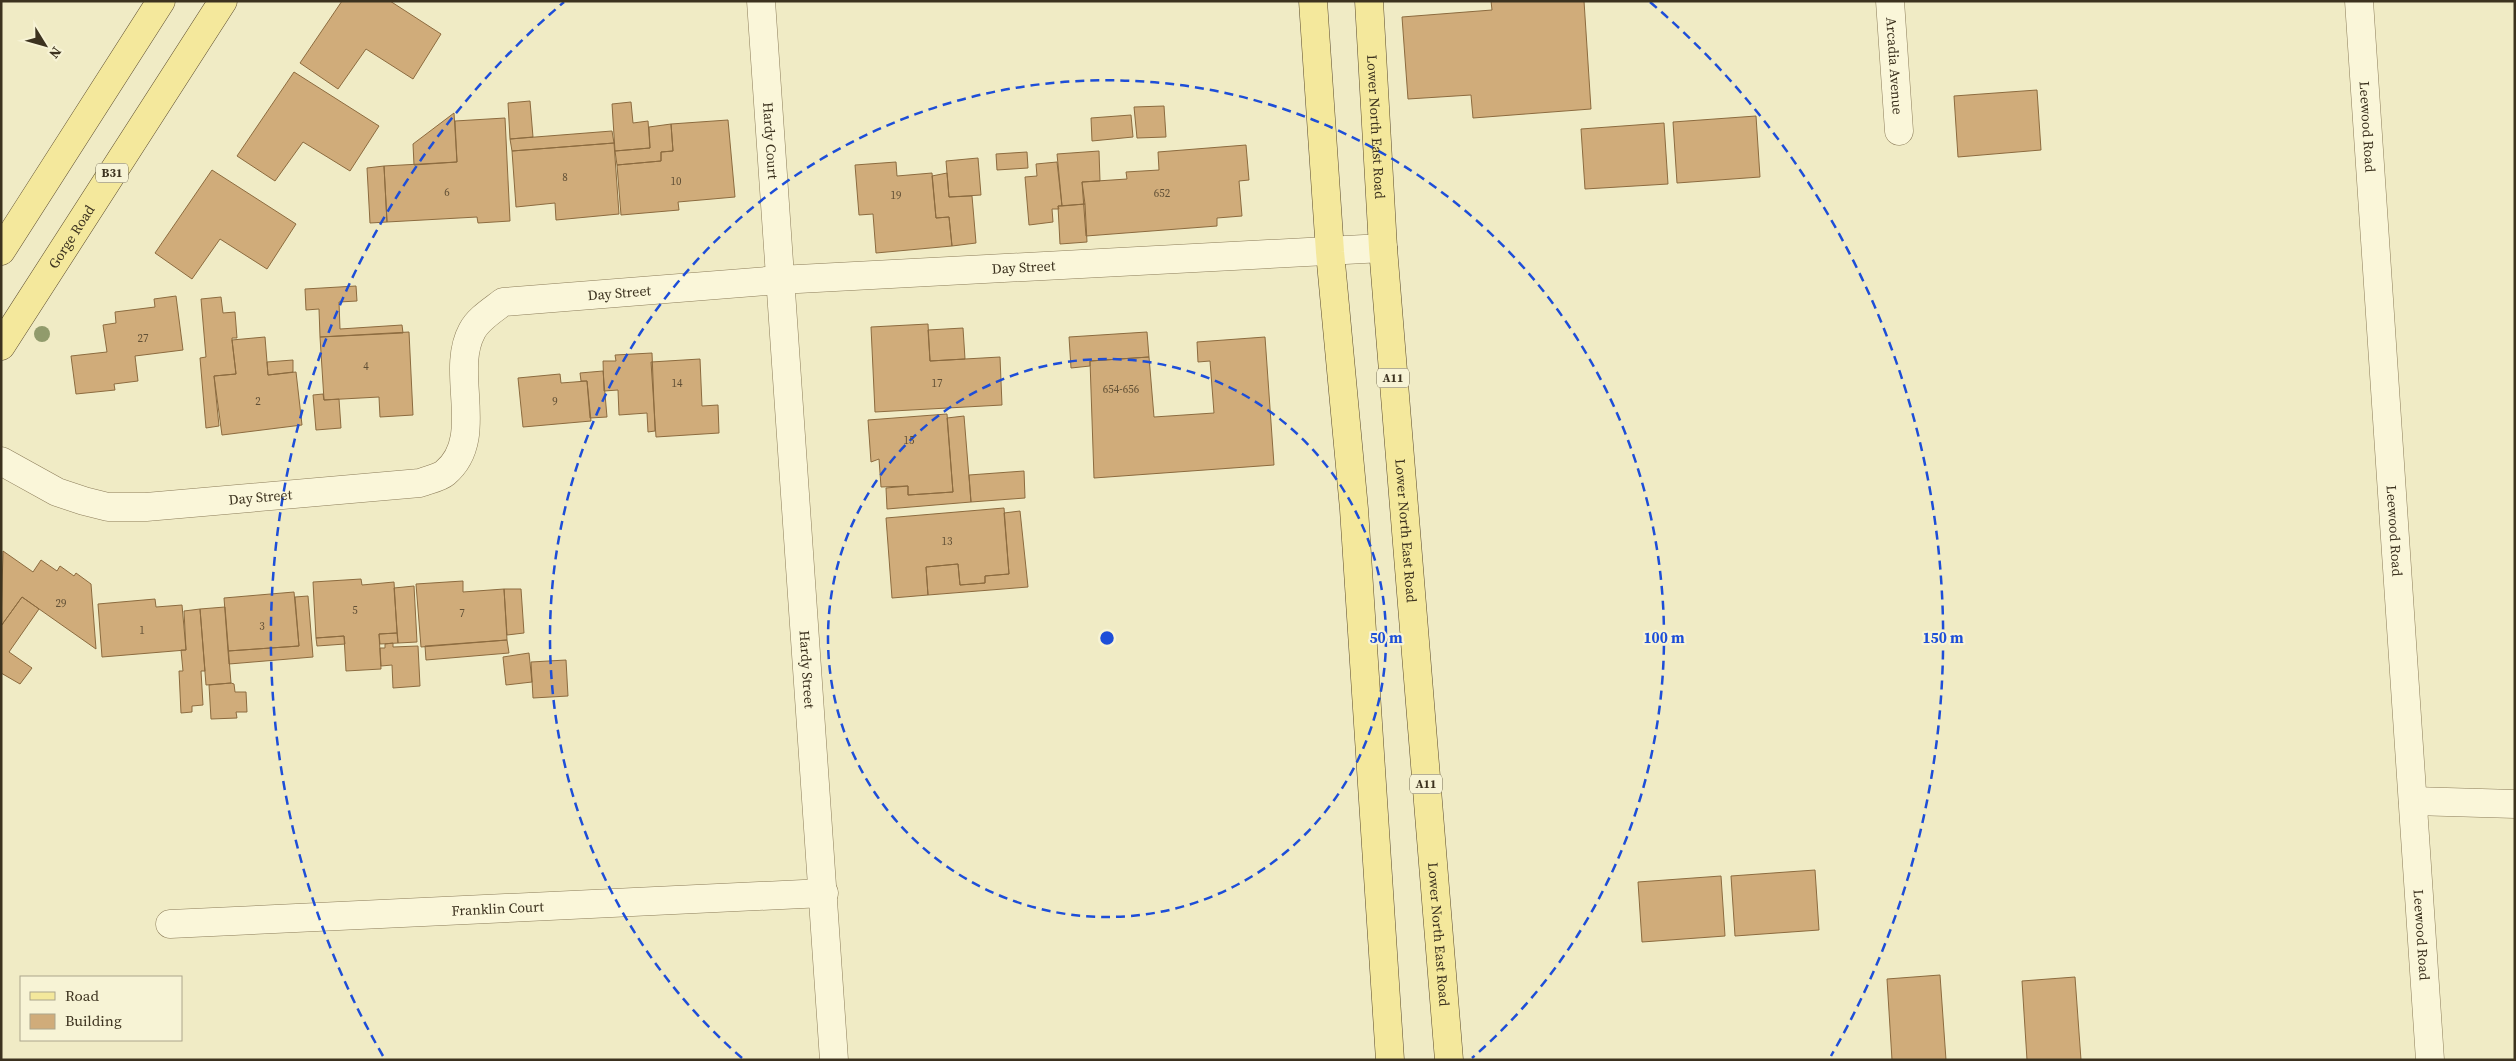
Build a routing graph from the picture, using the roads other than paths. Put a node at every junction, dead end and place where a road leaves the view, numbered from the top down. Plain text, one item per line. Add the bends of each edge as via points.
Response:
1 (162, 1) edge
2 (223, 1) edge
3 (761, 1) edge
4 (1313, 1) edge
5 (1369, 1) edge
6 (1890, 1) edge
7 (2359, 1) edge
8 (1899, 131) dead end
9 (1383, 248) junction
10 (1, 252) edge
11 (1330, 252) junction
12 (779, 280) junction
13 (1, 346) edge
14 (1, 461) edge
15 (2413, 802) junction
16 (2515, 804) edge
17 (824, 893) junction
18 (170, 924) dead end
19 (834, 1060) edge
20 (1390, 1060) edge
21 (1449, 1060) edge
22 (2430, 1060) edge

1 - 10 main road
2 - 13 main road, Gorge Road / B31
3 - 12 street, Hardy Court
4 - 11 main road
5 - 9 main road, Lower North East Road / A11
6 - 8 street, Arcadia Avenue
7 - 15 street, Leewood Road
9 - 11 street, Day Street
9 - 21 main road, Lower North East Road / A11
11 - 12 street, Day Street
11 - 20 main road via 1355,519
12 - 14 street, Day Street via 503,302 473,329 467,343 462,446 444,474 420,483 108,508 57,492
12 - 17 street, Hardy Street
15 - 16 street
15 - 22 street, Leewood Road
17 - 18 street, Franklin Court
17 - 19 street, Hardy Street

